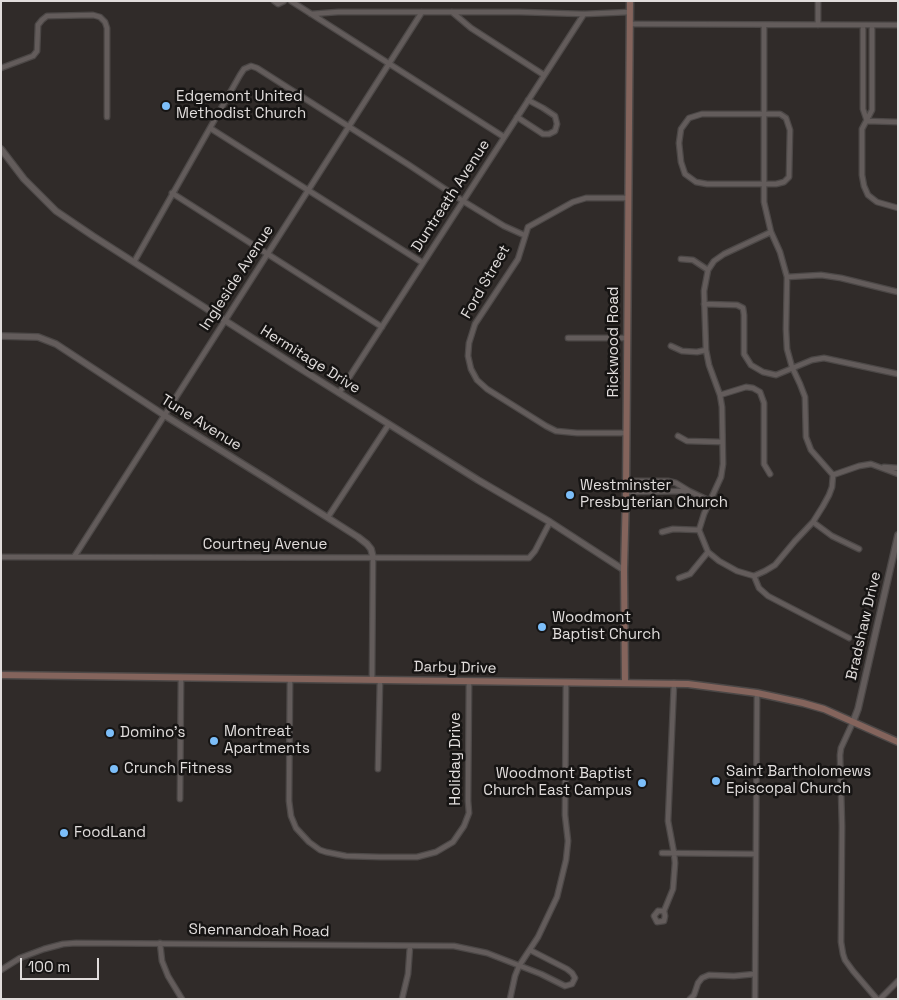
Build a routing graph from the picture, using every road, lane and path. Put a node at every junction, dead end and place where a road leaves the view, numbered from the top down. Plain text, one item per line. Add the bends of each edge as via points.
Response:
1 (274, 1) edge
2 (284, 1) edge
3 (291, 1) edge
4 (630, 1) edge
5 (818, 1) edge
6 (422, 12) junction
7 (452, 12) junction
8 (630, 12) junction
9 (310, 14) junction
10 (584, 14) junction
11 (630, 24) junction
12 (764, 25) junction
13 (818, 25) junction
14 (863, 25) junction
15 (872, 25) junction
16 (898, 25) edge
17 (389, 64) junction
18 (1, 68) edge
19 (544, 75) junction
20 (528, 100) junction
21 (764, 114) junction
22 (107, 117) dead end
23 (517, 117) junction
24 (867, 121) junction
25 (898, 122) edge
26 (348, 127) junction
27 (210, 128) junction
28 (504, 137) junction
29 (1, 149) edge
30 (764, 185) junction
31 (308, 190) junction
32 (172, 193) junction
33 (628, 198) junction
34 (463, 201) junction
35 (898, 208) edge
36 (771, 232) junction
37 (524, 236) junction
38 (267, 254) junction
39 (681, 259) dead end
40 (134, 262) junction
41 (423, 263) junction
42 (708, 270) junction
43 (787, 277) junction
44 (898, 292) edge
45 (704, 304) junction
46 (225, 321) junction
47 (382, 327) junction
48 (1, 336) edge
49 (568, 338) dead end
50 (627, 338) junction
51 (671, 346) dead end
52 (706, 350) junction
53 (792, 368) junction
54 (898, 374) edge
55 (339, 392) junction
56 (720, 395) junction
57 (164, 415) junction
58 (389, 424) junction
59 (626, 433) junction
60 (678, 436) dead end
61 (722, 442) junction
62 (881, 467) junction
63 (898, 468) edge
64 (770, 474) dead end
65 (898, 474) edge
66 (833, 475) junction
67 (626, 481) junction
68 (689, 491) junction
69 (626, 492) junction
70 (710, 501) junction
71 (328, 517) junction
72 (550, 522) junction
73 (813, 522) junction
74 (699, 530) junction
75 (662, 532) dead end
76 (898, 535) edge
77 (859, 549) dead end
78 (708, 552) junction
79 (1, 557) edge
80 (74, 557) junction
81 (373, 558) junction
82 (624, 570) junction
83 (754, 576) junction
84 (679, 578) dead end
85 (849, 638) dead end
86 (1, 676) edge
87 (181, 677) junction
88 (290, 679) junction
89 (376, 680) junction
90 (469, 681) junction
91 (566, 682) junction
92 (625, 683) junction
93 (674, 683) junction
94 (757, 692) junction
95 (853, 722) junction
96 (898, 742) edge
97 (378, 769) dead end
98 (180, 799) dead end
99 (662, 853) dead end
100 (674, 853) junction
101 (756, 854) junction
102 (664, 911) dead end
103 (160, 943) junction
104 (410, 946) junction
105 (530, 950) junction
106 (519, 966) junction
107 (1, 970) edge
108 (755, 974) junction
109 (898, 981) edge
110 (182, 999) edge
111 (402, 999) edge
112 (510, 999) edge
113 (690, 999) edge
114 (755, 999) edge
115 (878, 999) edge

1 - 2 street via 278,4
3 - 9 street
4 - 8 main road, Rickwood Road
5 - 13 street
6 - 7 street
6 - 9 street
6 - 17 street, Ingleside Avenue
7 - 10 street
7 - 19 street
8 - 10 street
8 - 11 main road, Rickwood Road
9 - 17 street
10 - 19 street, Duntreath Avenue
11 - 12 street
11 - 33 main road, Rickwood Road
12 - 13 street
12 - 21 street
13 - 14 street
14 - 15 street
14 - 24 street via 863,109
15 - 16 street
15 - 24 street via 872,110
17 - 26 street, Ingleside Avenue
17 - 28 street
18 - 22 street via 33,56 37,51 38,26 48,16 93,15 100,18 107,28
19 - 20 street, Duntreath Avenue
20 - 23 street, Duntreath Avenue
20 - 23 street via 555,116 555,131 543,134
21 - 30 street
21 - 30 street via 780,114 786,118 790,130 789,177 784,182
21 - 30 street via 702,114 689,118 679,143 680,162 685,174 696,182
23 - 28 street, Duntreath Avenue
24 - 25 street
24 - 35 street via 862,129 864,186 868,195 878,202
26 - 27 street via 251,66 244,69
26 - 31 street, Ingleside Avenue
26 - 34 street
27 - 31 street
27 - 32 street
28 - 34 street, Duntreath Avenue
29 - 40 street, Hermitage Drive via 24,179 56,211
30 - 36 street via 764,202
31 - 38 street, Ingleside Avenue
31 - 41 street
32 - 38 street
32 - 40 street
33 - 37 street, Ford Street via 586,198 573,202 528,227
33 - 50 main road, Rickwood Road
34 - 37 street
34 - 41 street, Duntreath Avenue
36 - 42 street via 724,254
36 - 43 street
37 - 59 street, Ford Street via 518,259 475,324 469,343 471,369 487,389 556,431
38 - 46 street, Ingleside Avenue
38 - 47 street
39 - 42 street via 693,260
40 - 46 street, Hermitage Drive
41 - 47 street, Duntreath Avenue
42 - 45 street
43 - 44 street via 821,275
43 - 53 street via 787,349
45 - 52 street
45 - 53 street via 743,308 744,354 751,366 776,375
46 - 55 street, Hermitage Drive
46 - 57 street, Ingleside Avenue
47 - 55 street, Duntreath Avenue
48 - 57 street, Tune Avenue via 38,337 50,341
49 - 50 street
50 - 59 main road, Rickwood Road
51 - 52 street via 682,351
52 - 56 street
53 - 54 street via 824,358
53 - 66 street via 805,398 806,436 810,450
55 - 58 street, Hermitage Drive
56 - 61 street
56 - 64 street via 746,387 760,392 764,403 764,464
57 - 71 street, Tune Avenue
57 - 80 street, Ingleside Avenue
58 - 71 street
58 - 72 street, Hermitage Drive
59 - 67 main road, Rickwood Road
60 - 61 street via 688,442
61 - 70 street via 721,477
62 - 63 street
62 - 65 street
62 - 66 street via 871,464
66 - 73 street via 829,495
67 - 68 street via 668,481
67 - 69 main road, Rickwood Road
68 - 69 street
68 - 70 street
69 - 82 main road, Rickwood Road
70 - 74 street
71 - 81 street, Tune Avenue via 367,544
72 - 81 street, Courtney Avenue via 529,558
72 - 82 street, Hermitage Drive
73 - 77 street
73 - 83 street via 774,564
74 - 75 street
74 - 78 street
76 - 95 street, Bradshaw Drive
78 - 83 street via 737,571
78 - 84 street via 690,574
79 - 80 street, Courtney Avenue
80 - 81 street, Courtney Avenue
81 - 89 street
82 - 92 main road, Rickwood Road
83 - 85 street via 759,588 768,596
86 - 87 main road, Darby Drive
87 - 88 main road, Darby Drive
87 - 98 street
88 - 89 main road, Darby Drive
88 - 90 street, Holiday Drive via 289,801 296,828 320,850 346,856 380,857 436,852 453,842 464,826 469,813
89 - 90 main road, Darby Drive
89 - 97 street
90 - 91 main road, Darby Drive
91 - 92 main road, Darby Drive
91 - 105 street via 566,860 557,897
92 - 93 main road, Darby Drive
93 - 94 main road, Darby Drive
93 - 100 street via 668,821
94 - 95 main road, Darby Drive via 824,709
94 - 101 street
95 - 96 main road, Darby Drive
95 - 115 street via 840,755 841,942 845,960
99 - 100 street
100 - 101 street
100 - 102 street via 673,889
101 - 108 street
103 - 104 street, Shennandoah Road
103 - 107 street, Shennandoah Road via 63,944 20,958
103 - 110 street via 165,969
104 - 106 street, Shennandoah Road via 454,946 480,951
104 - 111 street
105 - 106 street
105 - 106 street, Shennandoah Road via 572,973 575,978 572,984 565,986
106 - 112 street
108 - 113 street via 708,975 698,982
108 - 114 street
109 - 115 street

